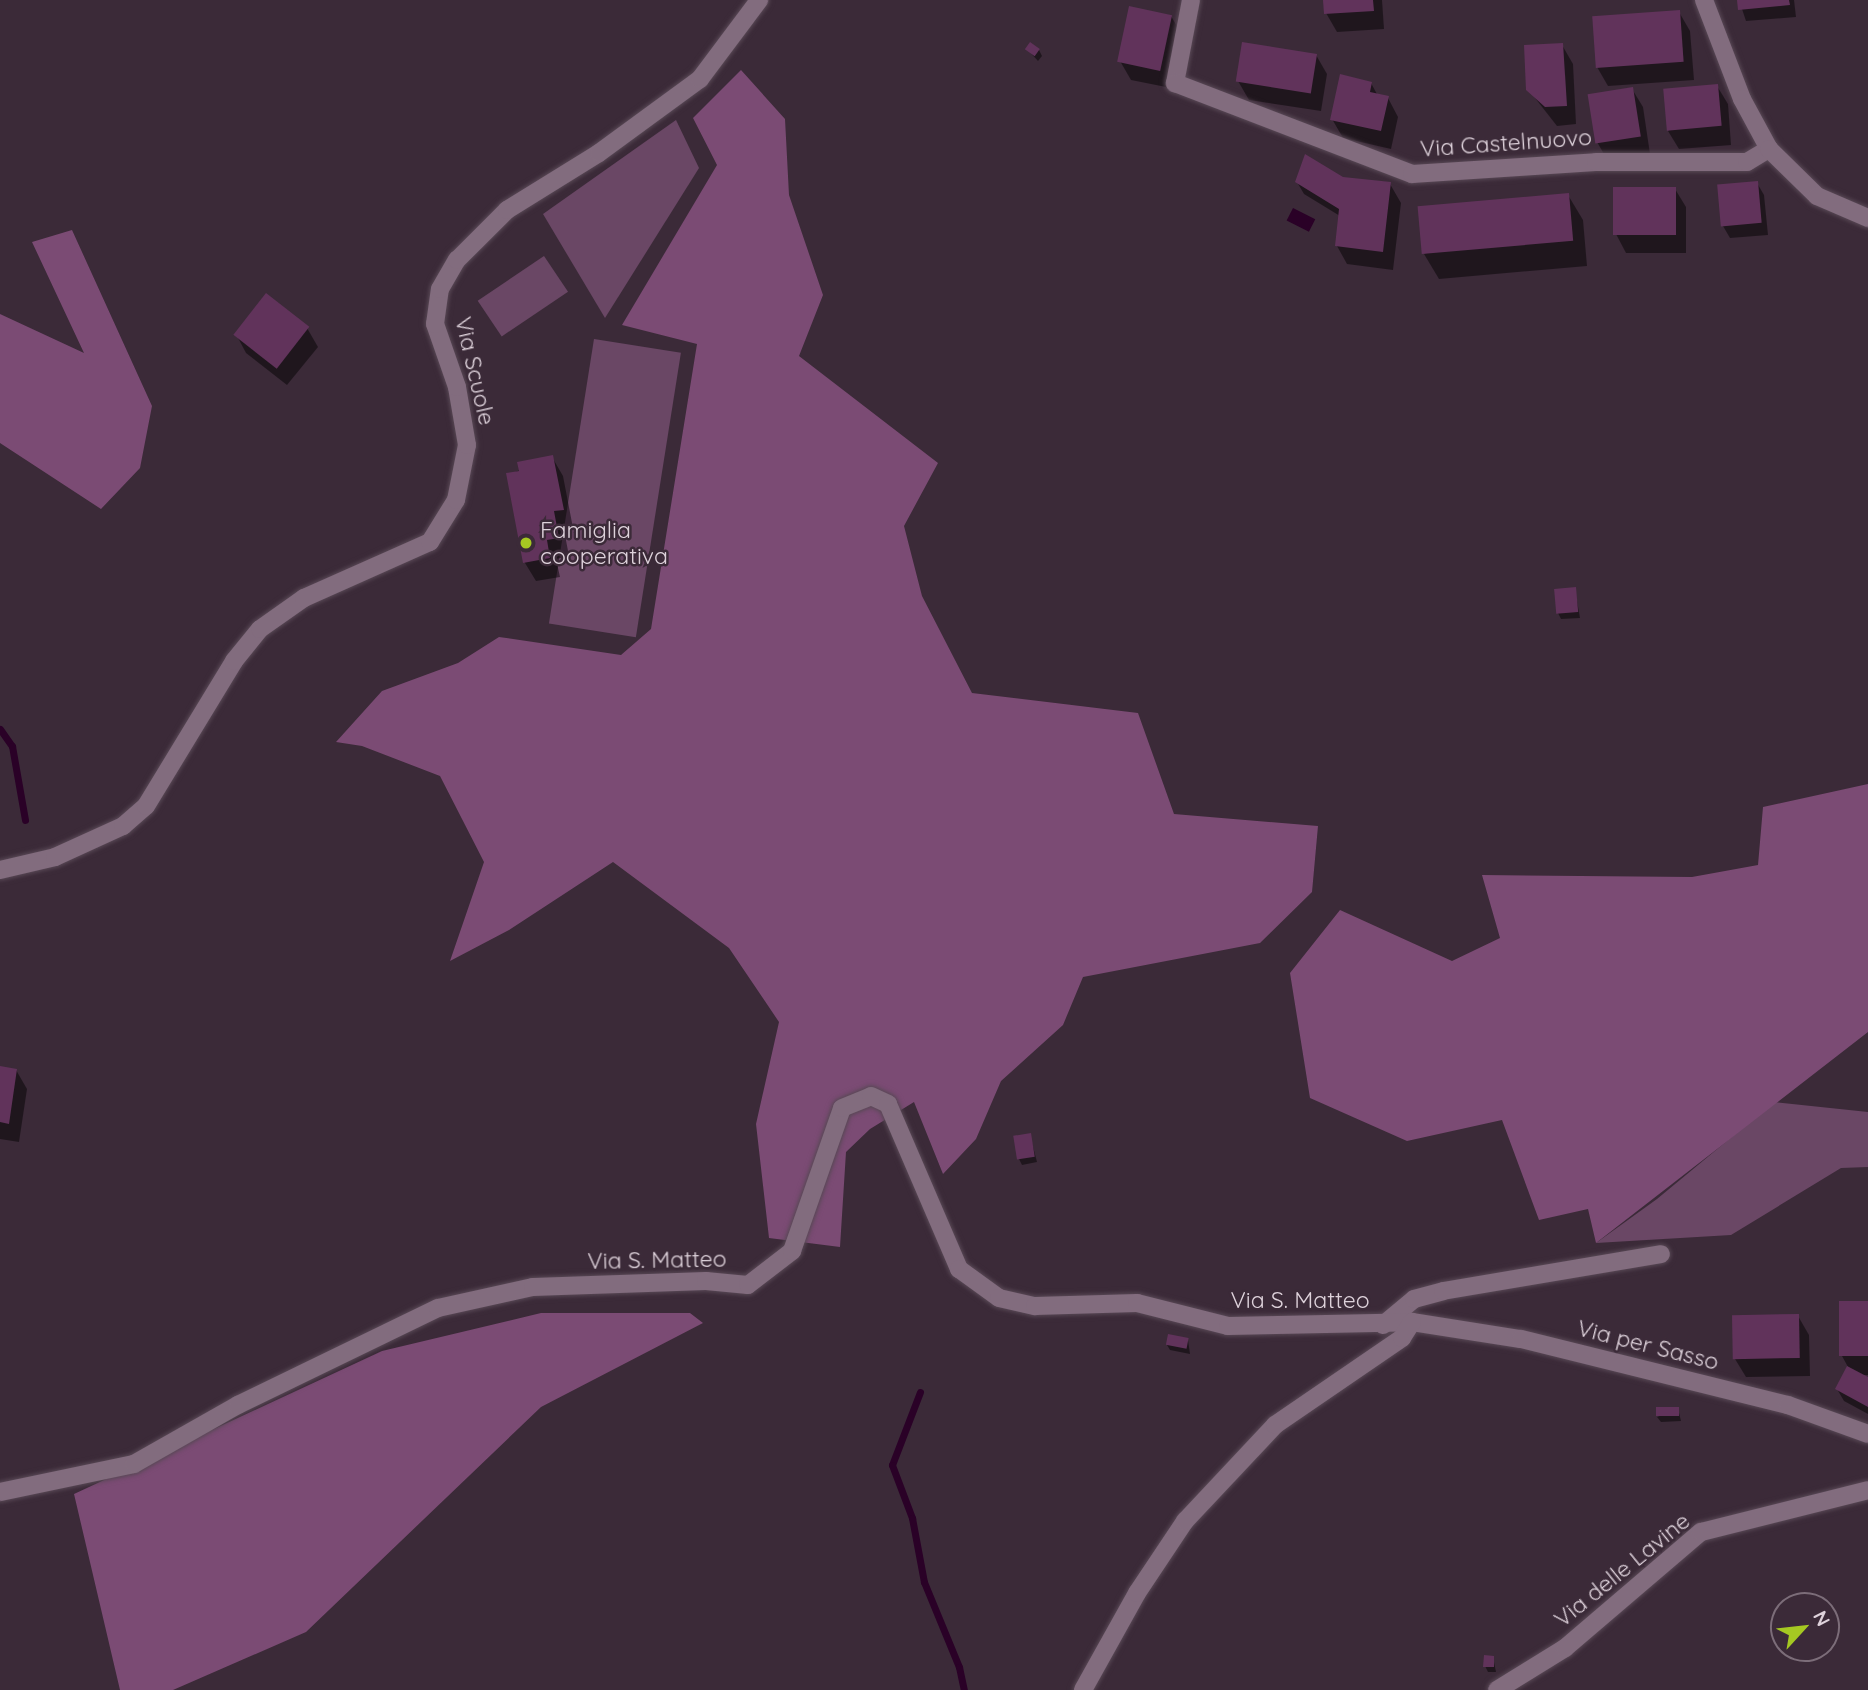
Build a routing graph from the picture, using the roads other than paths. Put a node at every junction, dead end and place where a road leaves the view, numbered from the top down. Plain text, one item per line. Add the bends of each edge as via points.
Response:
1 (759, 0) edge
2 (1191, 0) edge
3 (1704, 0) edge
4 (1769, 149) junction
5 (1868, 218) edge
6 (0, 870) edge
7 (1661, 1254) dead end
8 (1412, 1322) junction
9 (1383, 1325) junction
10 (1868, 1434) edge
11 (1868, 1490) edge
12 (0, 1492) edge
13 (1083, 1690) edge
14 (1497, 1690) edge

1 - 6 street, Via Scuole via 700,79 599,153 507,210 457,260 440,289 435,324 457,387 467,445 456,500 430,542 304,598 260,629 234,661 146,806 123,826 55,858
2 - 4 street, Via Castelnuovo via 1175,83 1412,174 1596,162 1747,162
3 - 4 street via 1742,99
4 - 5 street via 1817,196
7 - 9 street via 1414,1298
8 - 9 street, Via S. Matteo
8 - 10 street, Via per Sasso via 1521,1339 1774,1401
8 - 13 street via 1402,1338 1275,1425 1185,1521
9 - 12 street, Via S. Matteo via 1228,1326 1137,1303 1035,1307 999,1298 960,1269 888,1104 872,1096 842,1108 792,1251 748,1285 706,1281 533,1287 438,1308 238,1405 134,1464
11 - 14 street, Via delle Lavine via 1700,1532 1565,1648

